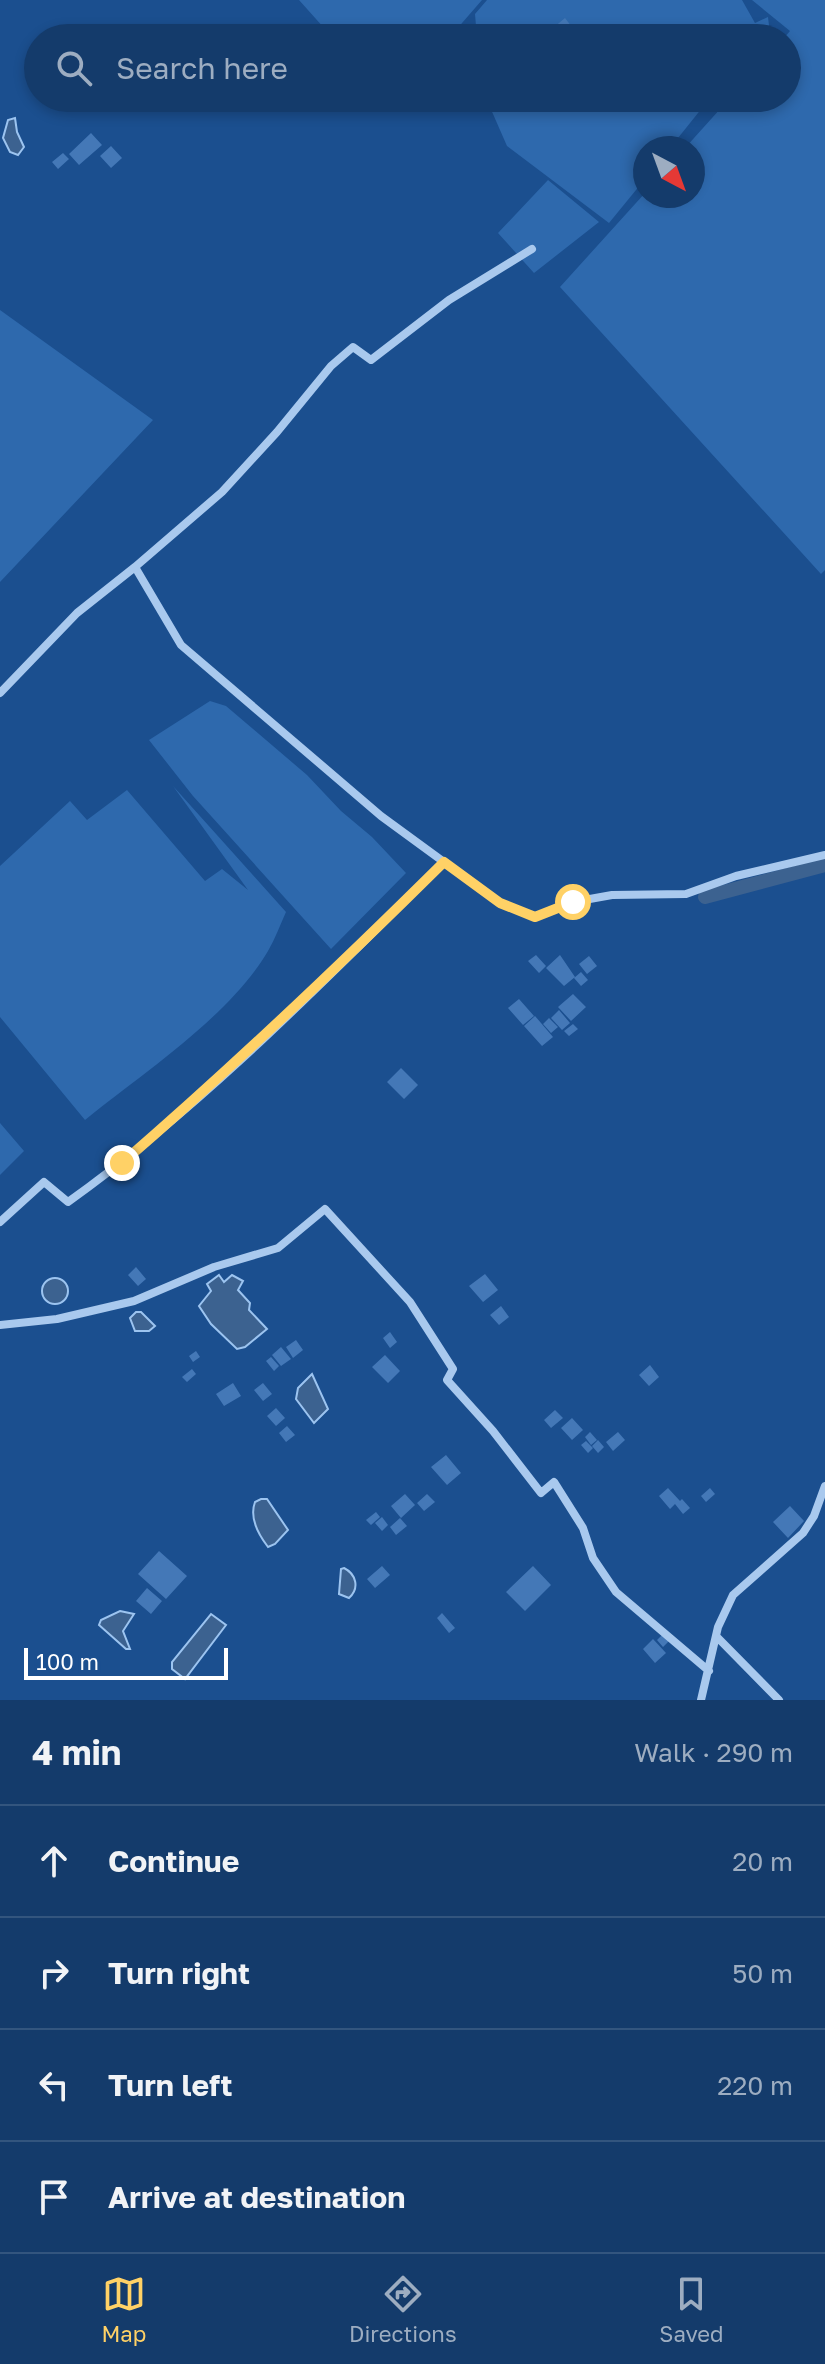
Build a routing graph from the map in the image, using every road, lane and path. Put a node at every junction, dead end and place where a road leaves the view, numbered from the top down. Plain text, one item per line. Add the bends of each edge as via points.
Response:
1 (532, 249) dead end
2 (135, 567) junction
3 (0, 693) edge
4 (825, 855) edge
5 (444, 862) junction
6 (0, 1222) edge
7 (0, 1325) edge
8 (825, 1486) edge
9 (717, 1637) junction
10 (709, 1671) junction
11 (701, 1700) edge
12 (779, 1700) edge

1 - 2 street via 449,300 371,360 353,347 222,492
2 - 3 street via 77,613
2 - 5 street via 181,645 381,816
4 - 5 street via 686,894 612,895 535,917 500,903
5 - 6 street via 122,1163 68,1202 44,1182
7 - 10 street via 57,1319 134,1301 214,1267 278,1248 325,1209 410,1302 453,1369 447,1380 541,1493 554,1482 616,1592
8 - 9 street via 803,1533 733,1595
9 - 10 street
9 - 12 street
10 - 11 street

